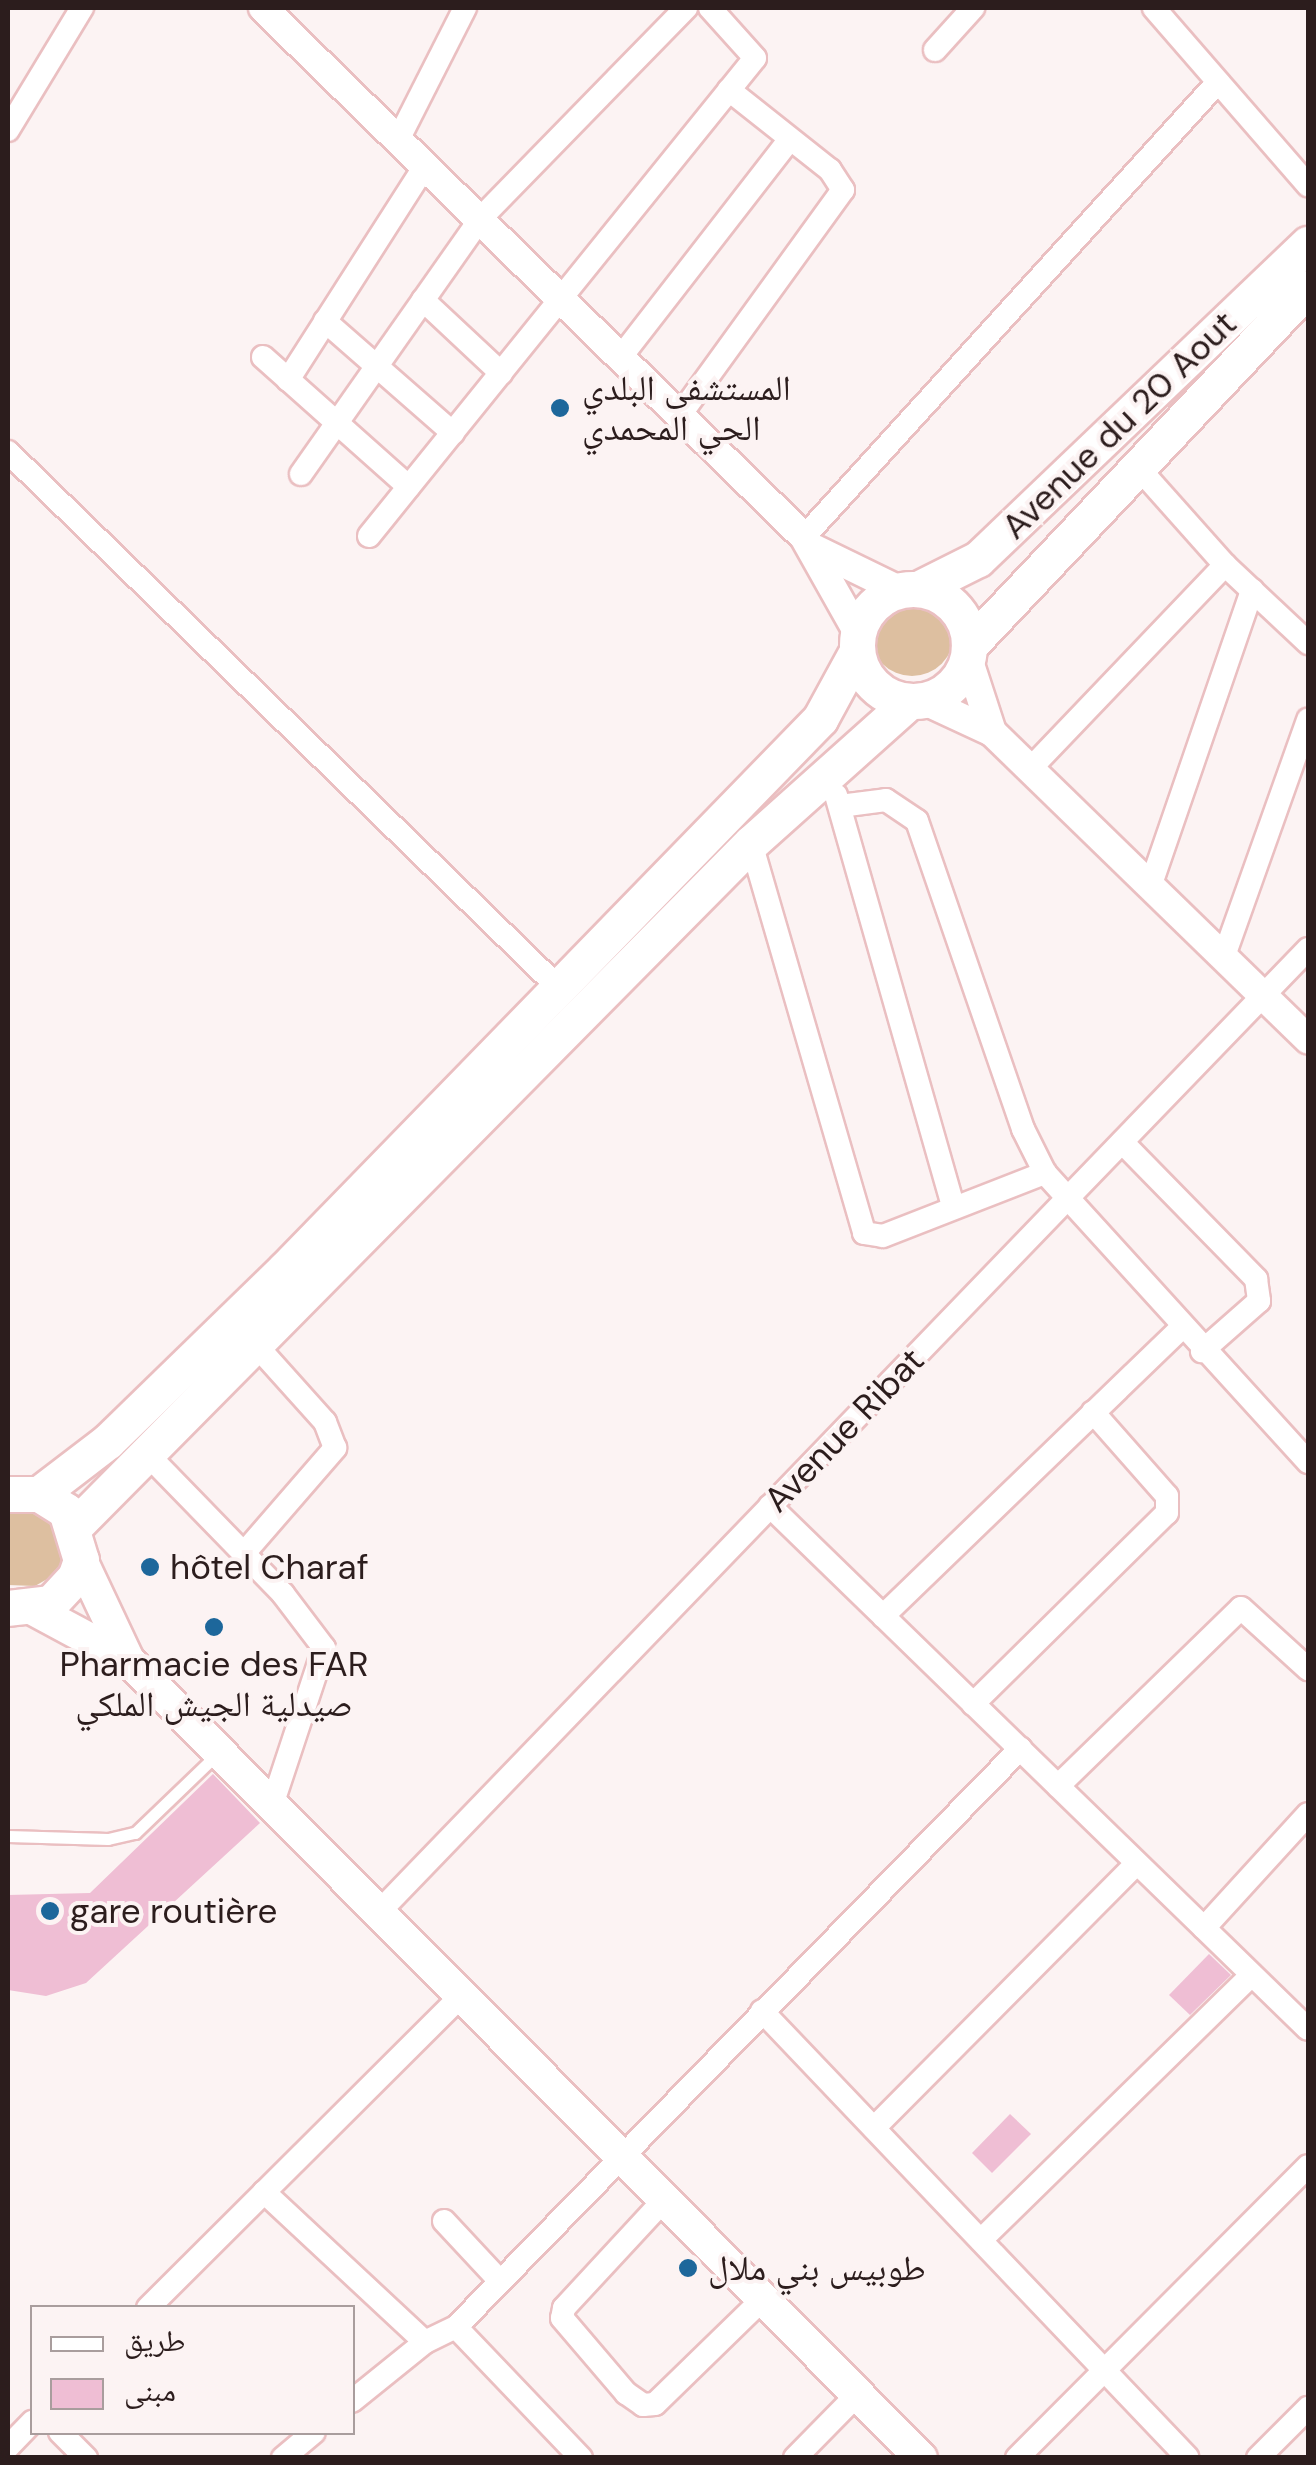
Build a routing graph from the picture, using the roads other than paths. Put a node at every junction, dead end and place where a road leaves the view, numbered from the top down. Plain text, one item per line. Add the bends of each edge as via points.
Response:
1 (82, 8) edge
2 (262, 8) edge
3 (465, 8) edge
4 (686, 8) edge
5 (710, 8) edge
6 (973, 8) edge
7 (1154, 8) edge
8 (935, 50) dead end
9 (1218, 82) junction
10 (730, 90) junction
11 (8, 130) edge
12 (399, 138) junction
13 (789, 140) junction
14 (426, 164) junction
15 (1308, 185) edge
16 (480, 219) junction
17 (1308, 244) edge
18 (1308, 288) edge
19 (422, 300) junction
20 (560, 300) junction
21 (326, 322) junction
22 (263, 357) dead end
23 (620, 358) junction
24 (376, 366) junction
25 (502, 373) junction
26 (288, 380) junction
27 (680, 415) junction
28 (337, 422) junction
29 (453, 432) junction
30 (8, 452) edge
31 (1136, 464) junction
32 (300, 474) dead end
33 (409, 487) junction
34 (369, 536) dead end
35 (810, 543) junction
36 (1225, 565) junction
37 (909, 590) junction
38 (1252, 590) junction
39 (858, 642) junction
40 (1308, 643) edge
41 (969, 652) junction
42 (916, 701) junction
43 (1308, 720) edge
44 (992, 732) junction
45 (1032, 768) junction
46 (834, 790) junction
47 (752, 843) junction
48 (1151, 884) junction
49 (1308, 949) edge
50 (1224, 956) junction
51 (558, 987) junction
52 (1264, 995) junction
53 (1308, 1039) edge
54 (1122, 1142) junction
55 (1045, 1174) junction
56 (1065, 1201) junction
57 (953, 1207) junction
58 (1180, 1328) junction
59 (256, 1345) junction
60 (1202, 1350) junction
61 (1093, 1412) junction
62 (148, 1455) junction
63 (1308, 1462) edge
64 (23, 1494) edge
65 (770, 1506) junction
66 (78, 1542) junction
67 (245, 1552) junction
68 (16, 1610) edge
69 (884, 1616) junction
70 (128, 1660) junction
71 (1308, 1668) edge
72 (973, 1704) junction
73 (1020, 1749) junction
74 (220, 1752) junction
75 (1058, 1786) junction
76 (272, 1805) junction
77 (1308, 1814) edge
78 (8, 1836) edge
79 (1138, 1863) junction
80 (379, 1912) junction
81 (1204, 1928) junction
82 (1252, 1975) junction
83 (462, 1996) junction
84 (762, 2011) junction
85 (1308, 2030) edge
86 (874, 2128) junction
87 (620, 2155) junction
88 (1308, 2166) edge
89 (264, 2192) junction
90 (664, 2200) junction
91 (444, 2220) dead end
92 (981, 2240) junction
93 (499, 2280) junction
94 (763, 2299) junction
95 (151, 2305) edge
96 (456, 2326) junction
97 (425, 2342) junction
98 (1105, 2370) junction
99 (858, 2394) junction
100 (355, 2399) edge
101 (1308, 2408) edge
102 (30, 2424) edge
103 (556, 2432) junction
104 (63, 2435) edge
105 (310, 2435) edge
106 (8, 2447) edge
107 (86, 2458) edge
108 (283, 2458) edge
109 (549, 2458) edge
110 (581, 2458) edge
111 (795, 2458) edge
112 (921, 2458) edge
113 (1017, 2458) edge
114 (1188, 2458) edge
115 (1258, 2458) edge

1 - 11 street
2 - 12 street
3 - 12 street
4 - 16 street
5 - 10 street via 755,58
6 - 8 street
7 - 9 street
9 - 15 street
9 - 35 street
10 - 13 street
10 - 20 street
12 - 14 street
13 - 23 street
13 - 27 street via 830,170 843,190
14 - 16 street
14 - 21 street
16 - 19 street
16 - 20 street
17 - 37 main road, Avenue du 20 Aout via 978,559
18 - 31 main road, Avenue du 20 Aout
19 - 24 street
19 - 25 street
20 - 23 street
20 - 25 street
21 - 24 street
21 - 26 street
22 - 26 street
23 - 27 street
24 - 28 street
24 - 29 street
25 - 29 street
26 - 28 street
27 - 35 street
28 - 32 street
28 - 33 street
29 - 33 street
30 - 51 street
31 - 36 street
31 - 41 main road, Avenue du 20 Aout
33 - 34 street
35 - 37 street
35 - 39 street
36 - 38 street
36 - 45 street
37 - 39 main road via 873,606
37 - 41 main road via 955,607
38 - 40 street
38 - 48 street
39 - 42 main road via 870,682
39 - 51 main road via 820,719
41 - 42 main road via 947,690
41 - 44 street
42 - 44 street
42 - 46 main road
43 - 50 street
44 - 45 street
45 - 48 street
46 - 47 main road
46 - 55 street via 886,800 917,821 1023,1129
46 - 57 street
47 - 57 street via 864,1233 883,1236
47 - 59 main road
48 - 50 street
49 - 52 street, Avenue Ribat
50 - 52 street
51 - 64 main road via 108,1442
52 - 53 street
52 - 54 street, Avenue Ribat
54 - 56 street, Avenue Ribat
54 - 60 street via 1256,1279 1259,1301
55 - 56 street
55 - 57 street
56 - 58 street
56 - 65 street, Avenue Ribat
58 - 60 street
58 - 61 street
59 - 62 main road
59 - 67 street via 324,1422 335,1448
60 - 63 street
61 - 69 street
61 - 72 street via 1167,1496 1167,1512
62 - 66 main road
62 - 67 street
64 - 66 main road
65 - 69 street
65 - 80 street, Avenue Ribat
66 - 68 main road via 65,1592
66 - 70 main road
67 - 76 street via 324,1648
68 - 70 main road
69 - 72 street
70 - 74 main road
71 - 75 street via 1241,1608
72 - 73 street
73 - 75 street
73 - 84 street
74 - 76 main road
74 - 78 lane via 135,1833 108,1839
75 - 79 street
76 - 80 main road
77 - 81 street
79 - 81 street
79 - 86 street
80 - 83 main road
81 - 82 street
82 - 85 street
82 - 92 street
83 - 87 main road
83 - 89 street
84 - 86 street
84 - 87 street
86 - 92 street
87 - 90 main road
87 - 93 street
88 - 98 street
89 - 95 street
89 - 97 street
90 - 94 main road
90 - 94 street via 564,2308 566,2330 626,2392 643,2405 655,2404
91 - 93 street
92 - 98 street
93 - 96 street
94 - 99 main road
96 - 97 street
96 - 103 street
97 - 100 street
98 - 113 street
98 - 114 street
99 - 111 street
99 - 112 main road
101 - 115 street
102 - 106 street
103 - 109 street
103 - 110 street
104 - 107 street
105 - 108 street

